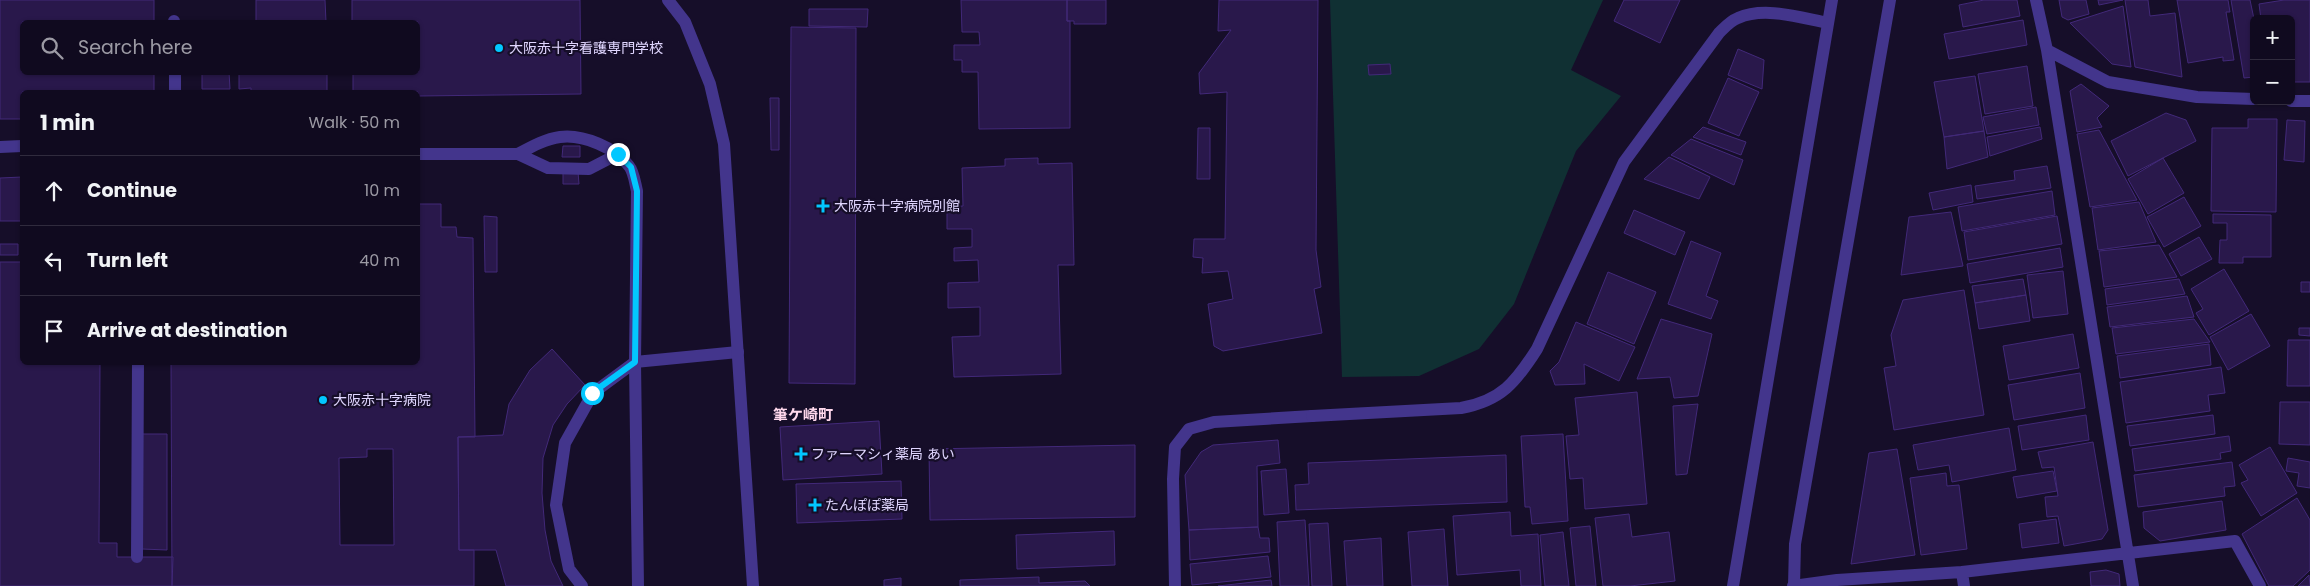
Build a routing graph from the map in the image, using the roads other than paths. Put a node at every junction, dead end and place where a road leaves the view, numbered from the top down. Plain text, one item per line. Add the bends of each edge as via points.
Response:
1 (668, 0) edge
2 (1832, 0) edge
3 (1890, 0) edge
4 (2036, 0) edge
5 (1828, 23) junction
6 (2047, 50) junction
7 (175, 75) edge
8 (175, 90) edge
9 (2250, 99) edge
10 (2295, 101) edge
11 (2310, 101) edge
12 (20, 146) edge
13 (0, 147) edge
14 (420, 154) edge
15 (518, 154) junction
16 (618, 154) junction
17 (738, 352) junction
18 (635, 362) junction
19 (138, 365) edge
20 (2128, 554) junction
21 (137, 557) dead end
22 (1962, 572) junction
23 (582, 586) edge
24 (638, 586) edge
25 (753, 586) edge
26 (1175, 586) edge
27 (1733, 586) edge
28 (1794, 586) edge
29 (1964, 586) edge
30 (2133, 586) edge
31 (2260, 586) edge

1 - 17 street via 685,22 710,84 724,144
2 - 5 street
3 - 28 street via 1795,544
4 - 6 street
5 - 26 street via 1771,13 1753,14 1731,22 1719,33 1624,162 1537,349 1522,372 1496,397 1462,408 1214,422 1189,429 1175,447
5 - 27 street
6 - 9 street via 2108,82 2197,96
6 - 20 street
7 - 8 street
10 - 11 street
12 - 13 street
14 - 15 street
15 - 16 street via 548,168 589,169
15 - 16 street via 544,141 561,137 589,140
16 - 18 street via 631,167 637,191
17 - 18 street
17 - 25 street
18 - 23 street via 592,393 565,442 556,505 569,569
18 - 24 street
19 - 21 street
20 - 22 street
20 - 30 street
20 - 31 street via 2235,541
22 - 28 street
22 - 29 street

